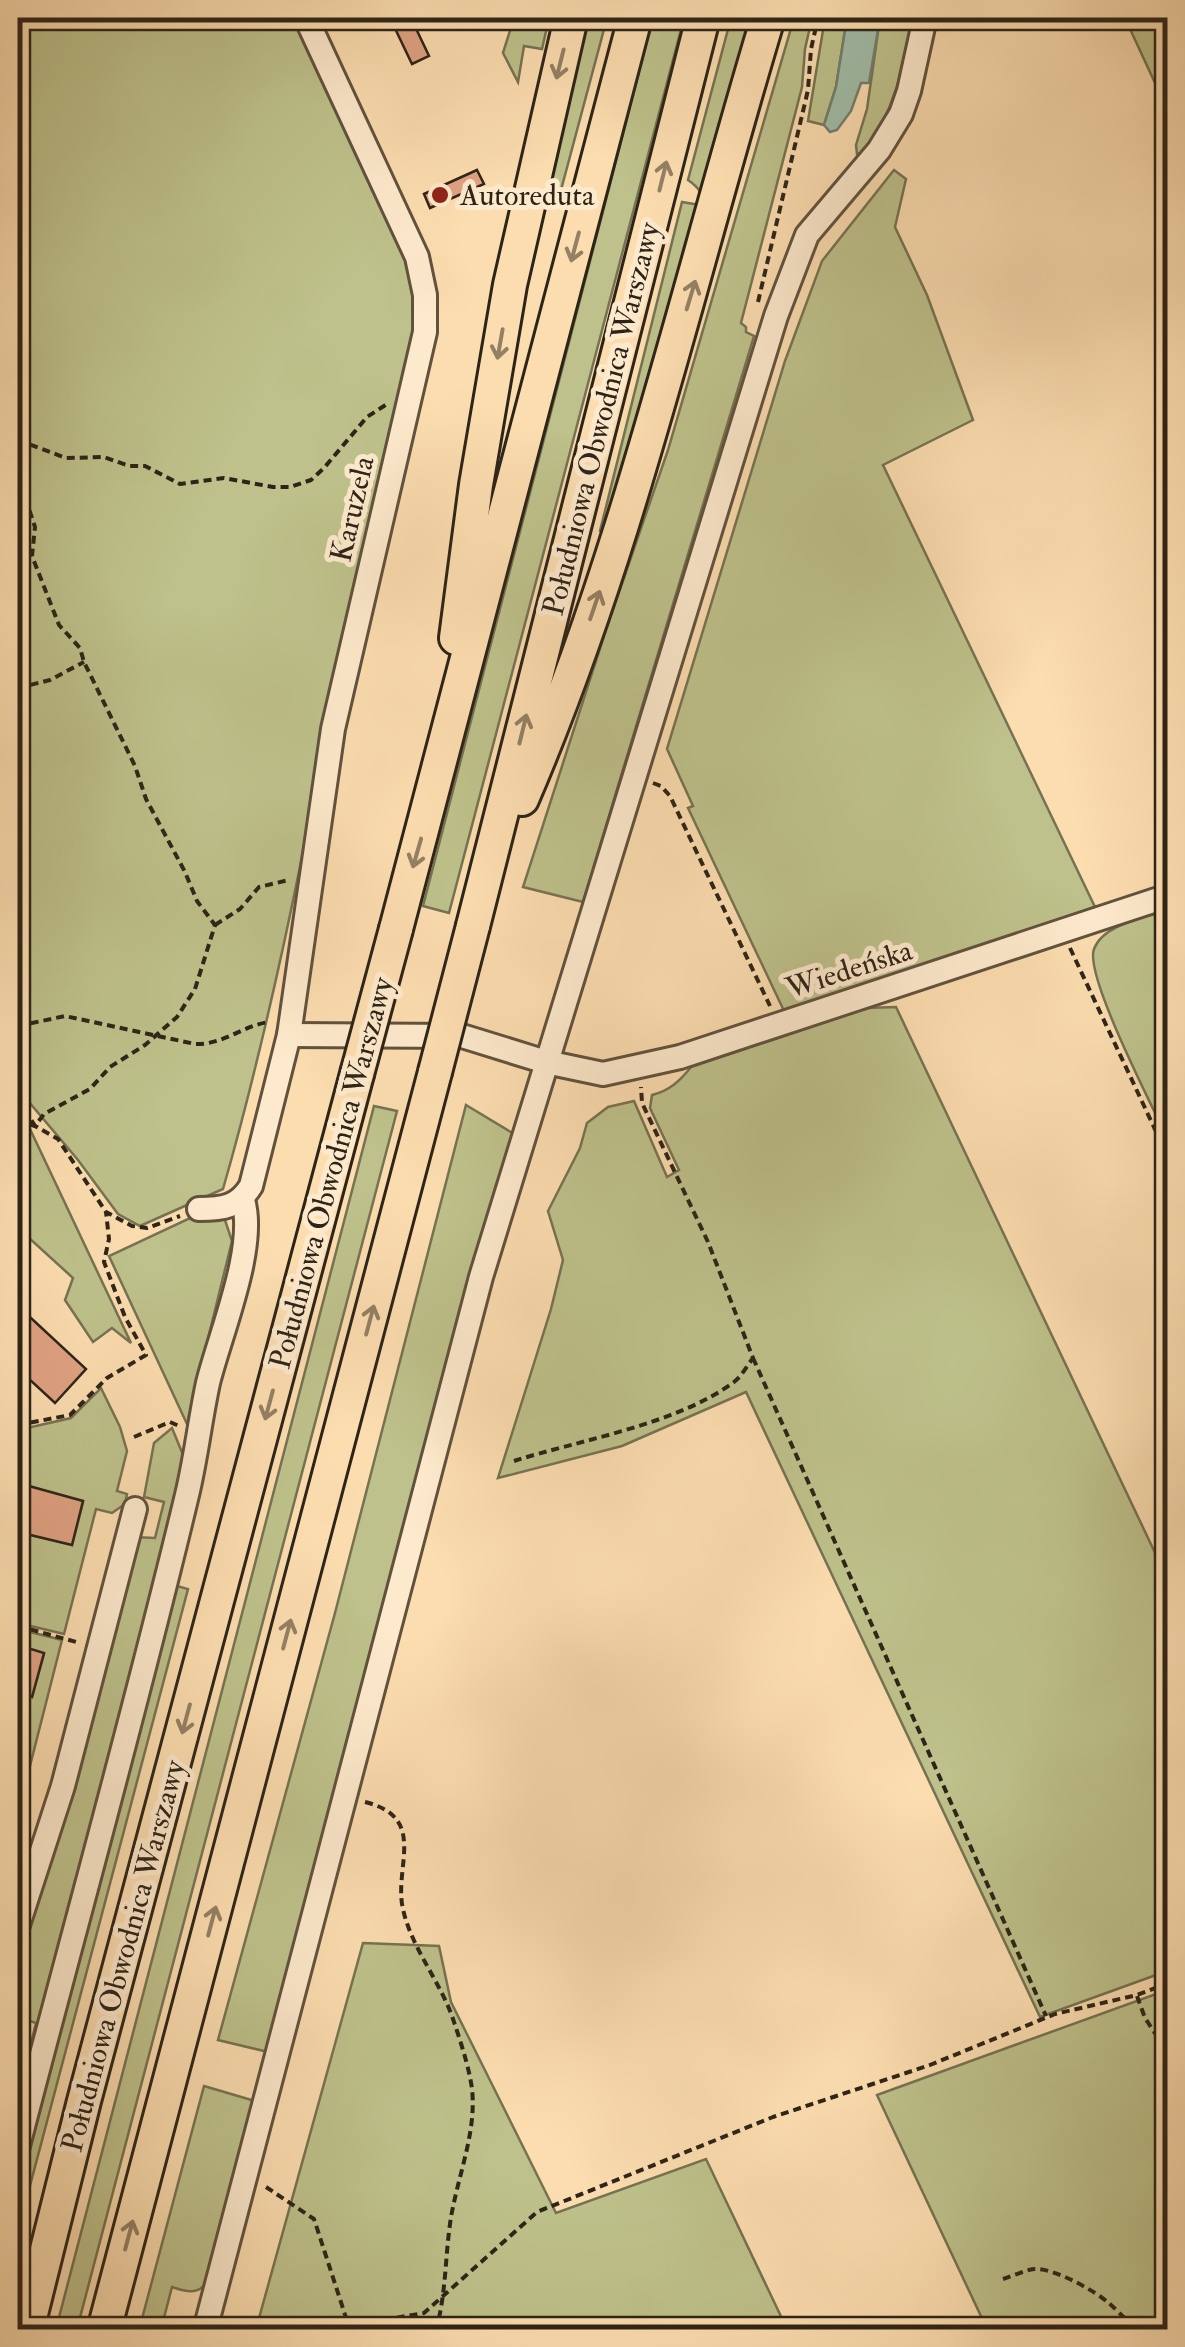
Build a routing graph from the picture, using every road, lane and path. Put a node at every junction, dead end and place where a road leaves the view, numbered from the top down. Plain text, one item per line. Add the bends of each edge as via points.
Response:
1 (306, 18) edge
2 (572, 18) edge
3 (635, 18) edge
4 (703, 18) edge
5 (768, 18) edge
6 (818, 18) edge
7 (925, 18) edge
8 (760, 310) dead end
9 (411, 394) junction
10 (18, 440) edge
11 (27, 443) junction
12 (84, 662) junction
13 (18, 688) edge
14 (438, 776) junction
15 (636, 777) junction
16 (312, 874) junction
17 (482, 891) junction
18 (1168, 896) edge
19 (214, 925) junction
20 (1062, 931) junction
21 (778, 1024) junction
22 (18, 1026) edge
23 (290, 1029) junction
24 (158, 1034) junction
25 (546, 1062) junction
26 (643, 1067) junction
27 (18, 1098) edge
28 (18, 1122) edge
29 (35, 1126) junction
30 (1168, 1157) edge
31 (243, 1200) junction
32 (199, 1209) joint
33 (106, 1212) junction
34 (753, 1358) junction
35 (18, 1425) edge
36 (134, 1437) dead end
37 (196, 1456) junction
38 (514, 1461) dead end
39 (135, 1509) dead end
40 (18, 1626) edge
41 (63, 1637) dead end
42 (344, 1796) junction
43 (18, 1925) edge
44 (1168, 1984) edge
45 (1137, 1995) junction
46 (1047, 2017) junction
47 (1168, 2053) edge
48 (18, 2146) edge
49 (266, 2187) dead end
50 (1004, 2279) dead end
51 (445, 2297) junction
52 (27, 2330) edge
53 (104, 2330) edge
54 (205, 2330) edge
55 (350, 2330) edge
56 (360, 2330) edge
57 (436, 2330) edge
58 (1156, 2330) edge

1 - 9 street, Karuzela via 422,276 425,332
2 -> 14 highway via 507,304
3 -> 14 highway, Południowa Obwodnica Warszawy
17 -> 4 highway, Południowa Obwodnica Warszawy
17 -> 5 highway via 555,721 615,547
6 - 8 path via 808,90 758,294
7 - 15 street via 901,114 798,252
9 - 11 path via 367,417 324,468 290,487 224,478 180,484 145,466 104,456 66,458
9 - 16 street, Karuzela via 333,730
10 - 11 path
11 - 12 path via 32,556 58,625
12 - 13 path
12 - 19 path via 146,800
14 -> 52 highway, Południowa Obwodnica Warszawy, bridge
15 - 21 path via 670,796
15 - 25 street
16 - 19 path via 260,888
16 - 23 street, Karuzela
53 -> 17 highway, Południowa Obwodnica Warszawy, bridge
18 - 20 street, Wiedeńska
19 - 24 path via 195,989
20 - 21 street, Wiedeńska
20 - 30 path
21 - 26 street, Wiedeńska
22 - 24 path via 65,1016
23 - 24 path via 254,1025 210,1044
23 - 25 street, Wiedeńska via 462,1036
23 - 31 street, Karuzela
24 - 29 path
25 - 26 street, Wiedeńska via 603,1074
25 - 42 street via 468,1324
26 - 34 path via 642,1103 708,1242
27 - 29 path
28 - 29 path
29 - 33 path via 58,1139
31 - 32 street
31 - 37 street via 243,1249
32 - 33 path via 148,1228
33 - 35 path via 110,1239 104,1262 146,1355 107,1378 70,1415
34 - 38 path via 736,1381 696,1403
34 - 46 path
36 - 37 path via 170,1422 183,1428
37 - 48 street
39 - 43 street
40 - 41 path
42 - 51 path via 382,1808 400,1827 409,1930 453,2019 472,2090
42 - 54 street
44 - 45 path
45 - 46 path
45 - 47 path
46 - 51 path via 537,2212
49 - 55 path via 314,2219
50 - 58 path via 1035,2269 1052,2273 1102,2298 1137,2326
51 - 56 path via 424,2313
51 - 57 path

